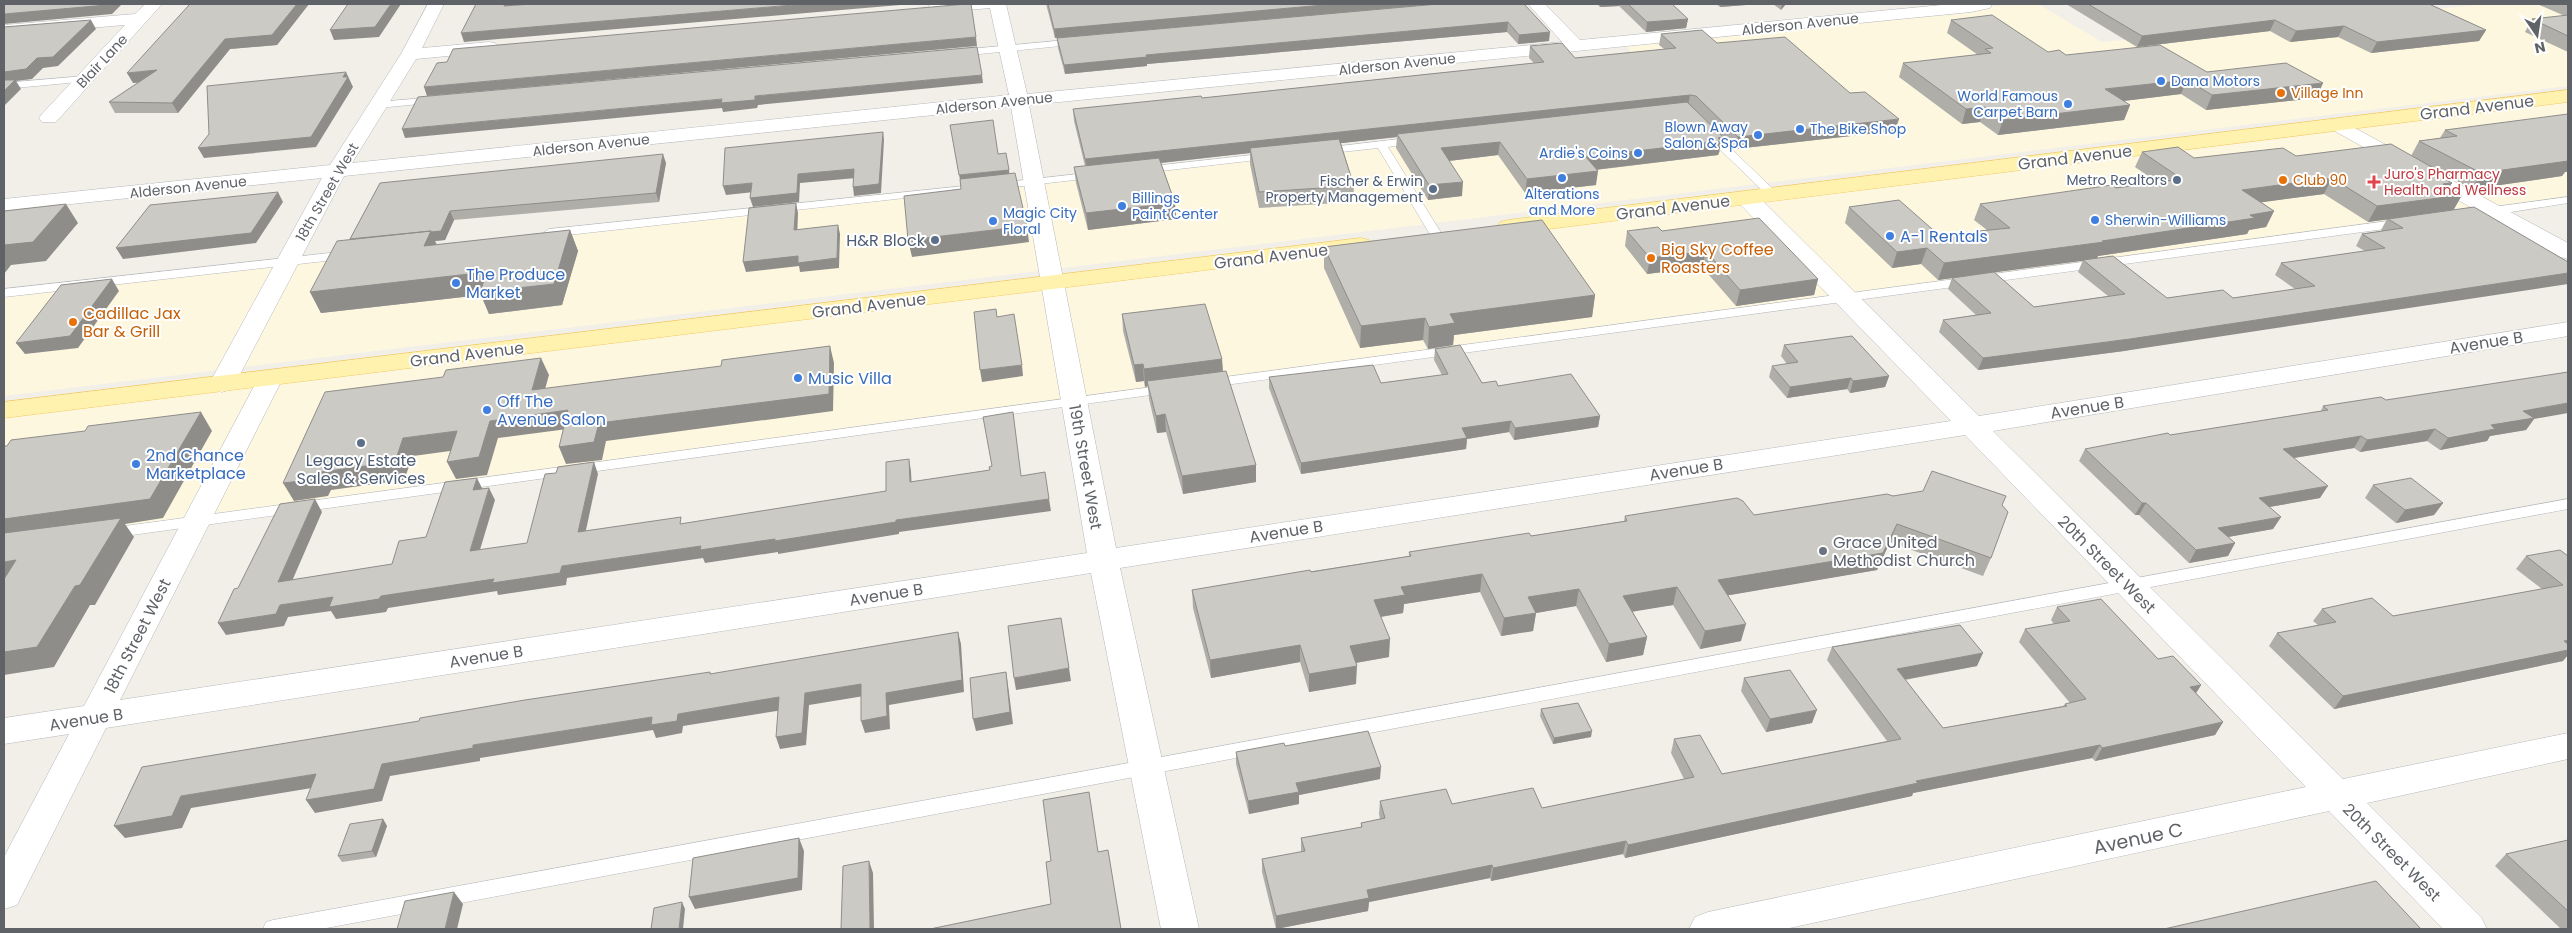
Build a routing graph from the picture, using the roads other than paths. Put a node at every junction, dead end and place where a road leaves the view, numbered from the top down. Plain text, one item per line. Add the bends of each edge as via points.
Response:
1 (154, 4) edge
2 (436, 4) edge
3 (987, 4) edge
4 (998, 4) edge
5 (1536, 4) edge
6 (1984, 4) edge
7 (917, 10) edge
8 (140, 19) junction
9 (4, 30) edge
10 (1087, 42) edge
11 (510, 46) edge
12 (1577, 47) junction
13 (1008, 49) junction
14 (410, 54) junction
15 (950, 54) edge
16 (85, 79) junction
17 (4, 86) edge
18 (2568, 96) edge
19 (446, 99) edge
20 (1020, 100) junction
21 (378, 105) junction
22 (49, 118) dead end
23 (2338, 124) junction
24 (1702, 125) edge
25 (1425, 140) edge
26 (1381, 144) junction
27 (1306, 152) edge
28 (1287, 154) edge
29 (1134, 171) edge
30 (336, 172) junction
31 (1105, 174) edge
32 (1034, 182) junction
33 (1760, 196) junction
34 (2568, 200) edge
35 (4, 205) edge
36 (2481, 212) junction
37 (2412, 222) edge
38 (1484, 230) edge
39 (533, 235) edge
40 (1437, 236) edge
41 (1378, 243) edge
42 (2568, 252) edge
43 (364, 253) edge
44 (288, 261) junction
45 (1053, 283) junction
46 (4, 293) edge
47 (1845, 298) junction
48 (2568, 329) edge
49 (270, 378) junction
50 (222, 384) junction
51 (1074, 402) junction
52 (4, 410) edge
53 (1970, 426) junction
54 (2568, 504) edge
55 (196, 522) junction
56 (99, 535) edge
57 (1103, 560) junction
58 (2130, 587) junction
59 (95, 717) junction
60 (4, 731) edge
61 (2568, 746) edge
62 (1146, 766) junction
63 (2337, 797) junction
64 (4, 893) edge
65 (273, 929) edge
66 (1180, 929) edge
67 (1708, 929) edge
68 (2468, 929) edge

1 - 8 street, Blair Lane
2 - 14 street, 18th Street West
3 - 7 street
4 - 13 street, 19th Street West
5 - 12 street
6 - 12 street, Alderson Avenue
8 - 9 street
8 - 16 street, Blair Lane
10 - 13 lane
11 - 14 street
12 - 20 street, Alderson Avenue
13 - 15 lane
13 - 20 street, 19th Street West
14 - 21 street, 18th Street West
16 - 17 lane
16 - 22 street, Blair Lane
18 - 23 main road, Grand Avenue
19 - 21 lane
20 - 30 street, Alderson Avenue
20 - 32 street, 19th Street West
21 - 30 street, 18th Street West
23 - 33 main road, Grand Avenue
23 - 36 street
24 - 33 lane
25 - 26 lane
26 - 27 lane
26 - 40 lane
28 - 29 lane
30 - 35 street, Alderson Avenue
30 - 44 street, 18th Street West
31 - 32 lane
32 - 39 lane
32 - 45 street, 19th Street West
33 - 38 main road, Grand Avenue
33 - 47 street, 20th Street West
34 - 36 lane
36 - 42 street
37 - 47 lane
41 - 45 main road, Grand Avenue
43 - 44 lane
44 - 46 lane
44 - 50 street, 18th Street West
45 - 49 main road, Grand Avenue
45 - 51 street, 19th Street West
47 - 51 lane
47 - 53 street, 20th Street West
48 - 53 street, Avenue B
49 - 50 main road, Grand Avenue
49 - 55 street, 18th Street West
50 - 52 main road, Grand Avenue
51 - 55 lane
51 - 57 street, 19th Street West
53 - 57 street, Avenue B
53 - 58 street, 20th Street West
54 - 58 lane
55 - 56 lane
55 - 59 street, 18th Street West
57 - 59 street, Avenue B
57 - 62 street, 19th Street West
58 - 62 lane
58 - 63 street, 20th Street West
59 - 60 street, Avenue B
59 - 64 street, 18th Street West
61 - 63 street, Avenue C
62 - 65 lane
62 - 66 street, 19th Street West
63 - 67 street, Avenue C
63 - 68 street, 20th Street West

